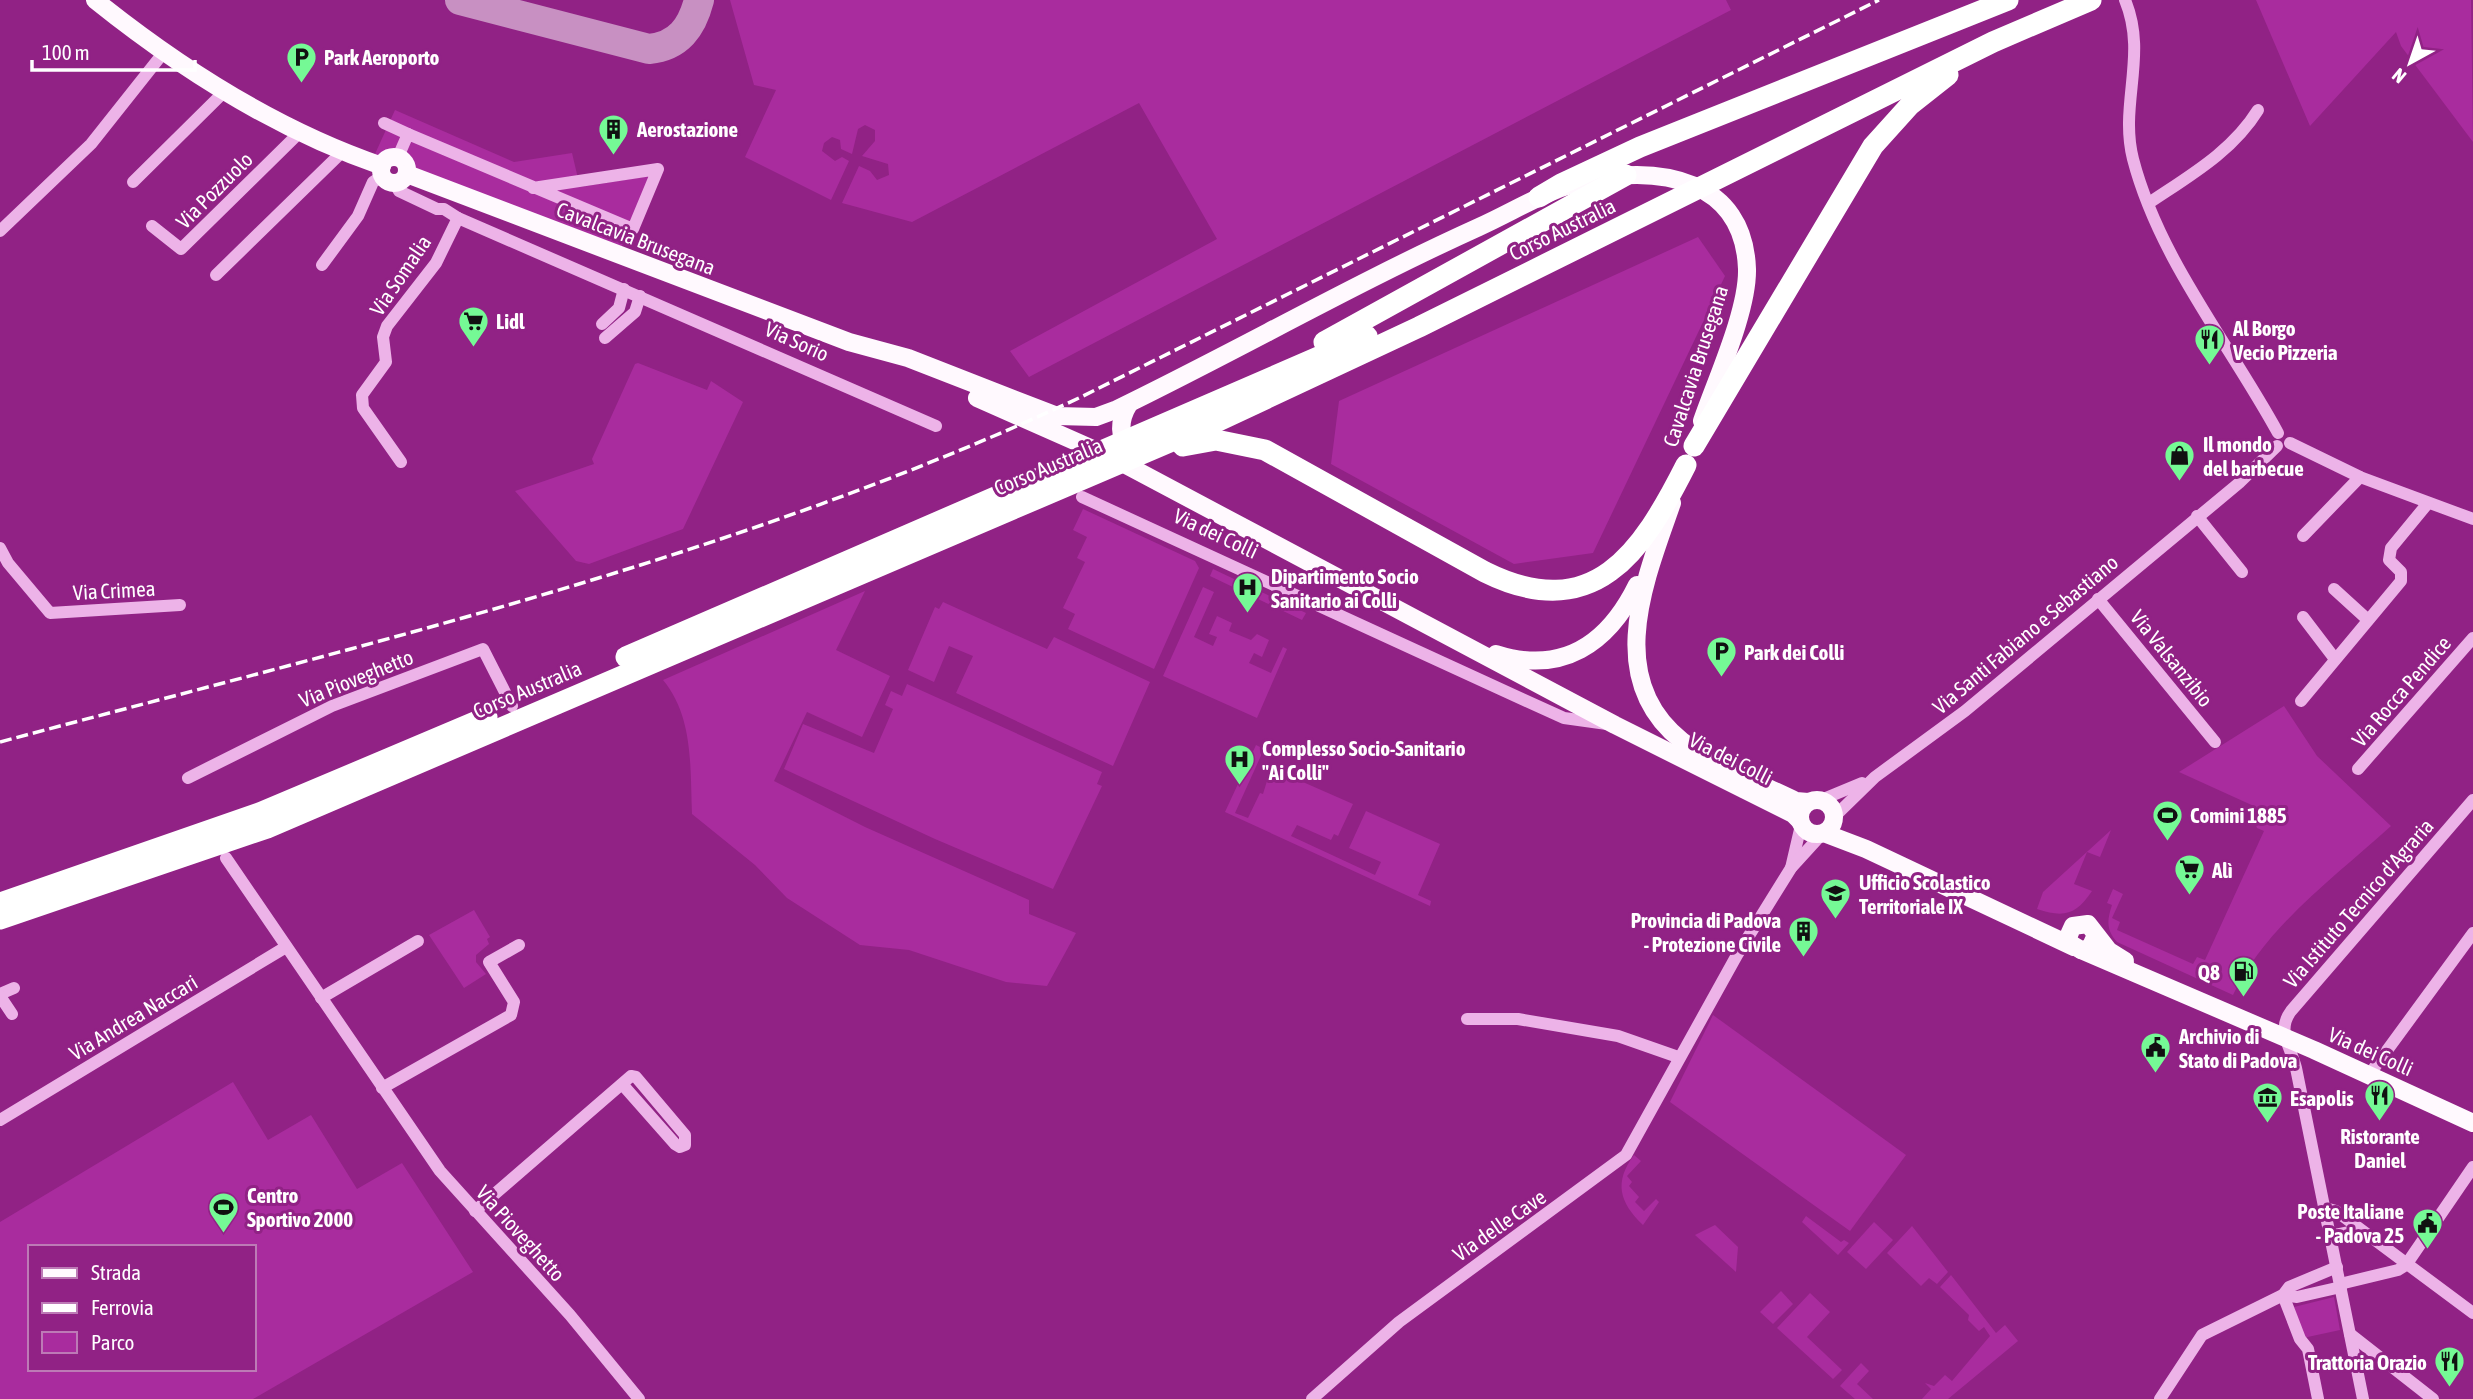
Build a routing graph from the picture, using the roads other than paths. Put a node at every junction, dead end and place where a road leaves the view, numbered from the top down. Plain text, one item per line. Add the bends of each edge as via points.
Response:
1 (96, 0) edge
2 (2008, 0) edge
3 (2055, 0) edge
4 (2091, 0) edge
5 (2125, 0) edge
6 (1993, 42) junction
7 (164, 52) junction
8 (225, 91) junction
9 (2258, 110) dead end
10 (384, 123) dead end
11 (298, 131) junction
12 (408, 134) junction
13 (341, 150) junction
14 (393, 171) junction
15 (1626, 175) junction
16 (133, 181) dead end
17 (533, 188) junction
18 (455, 191) junction
19 (1539, 197) junction
20 (2148, 203) junction
21 (444, 209) junction
22 (458, 218) junction
23 (152, 226) dead end
24 (0, 231) edge
25 (322, 265) dead end
26 (216, 275) dead end
27 (624, 289) junction
28 (640, 296) junction
29 (1216, 402) junction
30 (1129, 404) junction
31 (1011, 405) junction
32 (936, 426) dead end
33 (2281, 440) junction
34 (1690, 455) junction
35 (401, 462) dead end
36 (1139, 466) junction
37 (2360, 477) junction
38 (1062, 486) junction
39 (1082, 497) dead end
40 (2428, 503) junction
41 (2197, 516) junction
42 (2473, 519) edge
43 (2303, 536) dead end
44 (1661, 537) junction
45 (0, 548) edge
46 (2242, 572) dead end
47 (2334, 589) dead end
48 (2098, 599) junction
49 (180, 605) dead end
50 (1396, 611) junction
51 (2303, 617) dead end
52 (2368, 620) junction
53 (2473, 638) edge
54 (2335, 659) junction
55 (1531, 681) junction
56 (1522, 699) junction
57 (2301, 701) dead end
58 (512, 706) junction
59 (1615, 725) junction
60 (2215, 742) dead end
61 (2358, 769) dead end
62 (1735, 770) joint
63 (188, 778) dead end
64 (1875, 778) junction
65 (2473, 800) edge
66 (1815, 801) junction
67 (1800, 823) junction
68 (1829, 826) junction
69 (226, 858) dead end
70 (1791, 868) junction
71 (0, 903) edge
72 (0, 919) edge
73 (2021, 922) junction
74 (2073, 926) junction
75 (2473, 933) edge
76 (2096, 935) junction
77 (418, 941) dead end
78 (519, 945) dead end
79 (286, 947) junction
80 (2077, 949) junction
81 (14, 988) dead end
82 (2172, 988) junction
83 (0, 995) edge
84 (321, 998) junction
85 (12, 1014) dead end
86 (1467, 1019) dead end
87 (2284, 1037) junction
88 (1678, 1057) junction
89 (2369, 1075) junction
90 (622, 1084) junction
91 (382, 1088) junction
92 (0, 1120) edge
93 (2473, 1123) edge
94 (2473, 1167) edge
95 (2325, 1208) junction
96 (475, 1211) junction
97 (2360, 1230) junction
98 (2330, 1236) junction
99 (2406, 1265) junction
100 (2337, 1267) junction
101 (2341, 1285) junction
102 (2283, 1296) junction
103 (2473, 1313) edge
104 (2350, 1334) junction
105 (639, 1399) edge
106 (1312, 1399) edge
107 (2160, 1399) edge
108 (2318, 1399) edge
109 (2363, 1399) edge
110 (2432, 1399) edge

1 - 7 main road, Via Sorio
2 - 19 highway via 1640,147
3 - 29 highway, Corso Australia via 1414,316
4 - 6 highway, Corso Australia
5 - 20 street via 2133,19 2136,56 2129,134
6 - 34 highway via 1910,105 1873,146
6 - 38 highway, Corso Australia via 1419,327 1214,423
7 - 8 main road, Via Sorio
7 - 24 street via 91,144
8 - 11 main road, Via Sorio
8 - 16 street
9 - 20 street via 2226,148
10 - 12 street
11 - 13 main road, Via Sorio
11 - 23 street, Via Pozzuolo via 181,249
12 - 14 street
12 - 17 street
13 - 14 main road, Via Sorio
13 - 26 street
14 - 18 main road, Cavalcavia Brusegana
14 - 21 street, Via Sorio via 399,191
14 - 25 street via 373,182 358,216
15 - 19 main road, Cavalcavia Brusegana via 1588,180
15 - 29 highway
15 - 34 main road, Cavalcavia Brusegana via 1663,176 1692,184 1732,214 1744,241 1746,286
17 - 17 street via 633,229 658,169 620,175
18 - 21 street
18 - 31 main road, Cavalcavia Brusegana via 849,342 908,358
19 - 30 main road, Cavalcavia Brusegana
20 - 33 street via 2203,309
21 - 22 street, Via Sorio
22 - 27 street, Via Sorio
22 - 35 street, Via Somalia via 436,263 387,326 383,337 386,362 362,395 363,408
27 - 28 street, Via Sorio
27 - 28 street via 620,308 604,331 635,312
28 - 32 street, Via Sorio
29 - 58 highway, Corso Australia
30 - 31 main road, Cavalcavia Brusegana via 1096,417 1059,416
30 - 36 main road, Cavalcavia Brusegana via 1121,432
31 - 36 main road, Cavalcavia Brusegana via 1041,425
33 - 37 street
33 - 41 street, Via Santi Fabiano e Sebastiano via 2239,483
34 - 38 highway via 1657,521 1633,553 1600,577 1552,590 1504,582 1281,457 1243,443 1188,444
34 - 44 main road, Cavalcavia Brusegana
36 - 50 main road, Cavalcavia Brusegana via 1194,489 1217,514
37 - 40 street
37 - 43 street
38 - 72 highway, Corso Australia via 267,828
39 - 56 street, Via dei Colli
40 - 42 street
40 - 52 street via 2391,548 2389,560 2401,572 2401,581
41 - 46 street
41 - 48 street, Via Santi Fabiano e Sebastiano
44 - 50 main road via 1609,630 1567,656 1534,661 1497,654
44 - 62 main road, Cavalcavia Brusegana via 1637,611 1637,654 1644,694 1655,714 1683,741
45 - 49 street, Via Crimea via 50,613
47 - 52 street
48 - 60 street, Via Valsanzibio
48 - 64 street, Via Santi Fabiano e Sebastiano via 1965,711
50 - 55 main road, Cavalcavia Brusegana
51 - 54 street
52 - 54 street
53 - 61 street, Via Rocca Pendice
54 - 57 street
55 - 56 street via 1533,695
55 - 59 main road, Cavalcavia Brusegana
56 - 59 street, Via dei Colli via 1564,718
58 - 63 street, Via Pioveghetto via 484,649 332,706
58 - 71 highway, Corso Australia via 262,812
59 - 67 main road, Via dei Colli via 1793,814
62 - 66 main road, Via dei Colli via 1796,801
64 - 66 street, Via Santi Fabiano e Sebastiano
64 - 68 street, Via Santi Fabiano e Sebastiano
65 - 87 street, Via Istituto Tecnico d'Agraria via 2291,1011 2285,1019
66 - 67 main road via 1801,810
66 - 68 main road via 1832,809
67 - 68 main road, Via dei Colli via 1814,834
67 - 70 street, Via delle Cave
68 - 70 street, Via delle Cave
68 - 73 main road, Via dei Colli via 1866,849
69 - 79 street, Via Pioveghetto
70 - 88 street, Via delle Cave
73 - 74 main road, Via dei Colli
73 - 80 main road, Via dei Colli
74 - 76 main road, Via dei Colli via 2088,924
74 - 80 main road via 2068,937
75 - 89 street
76 - 80 main road via 2090,948
76 - 82 main road, Via dei Colli via 2109,951
77 - 84 street
78 - 91 street via 489,962 514,1002 511,1015
79 - 84 street, Via Pioveghetto
79 - 92 street, Via Andrea Naccari
80 - 82 main road, Via dei Colli
81 - 83 street
82 - 87 main road, Via dei Colli
83 - 85 street
84 - 91 street, Via Pioveghetto
86 - 88 street via 1518,1020 1618,1036
87 - 89 main road, Via dei Colli
87 - 95 street via 2296,1068
88 - 106 street, Via delle Cave via 1626,1155 1399,1322
89 - 93 main road, Via dei Colli
90 - 90 street via 675,1144 685,1145 685,1135 636,1077
90 - 96 street
91 - 96 street, Via Pioveghetto via 440,1171
94 - 99 street
95 - 97 street
95 - 98 street
96 - 105 street, Via Pioveghetto
97 - 98 street
97 - 99 street
98 - 100 street
99 - 101 street
99 - 103 street
100 - 101 street
100 - 102 street via 2289,1287
101 - 102 street via 2297,1297
101 - 104 street
102 - 107 street via 2202,1335
102 - 108 street via 2308,1349
104 - 109 street
104 - 110 street

